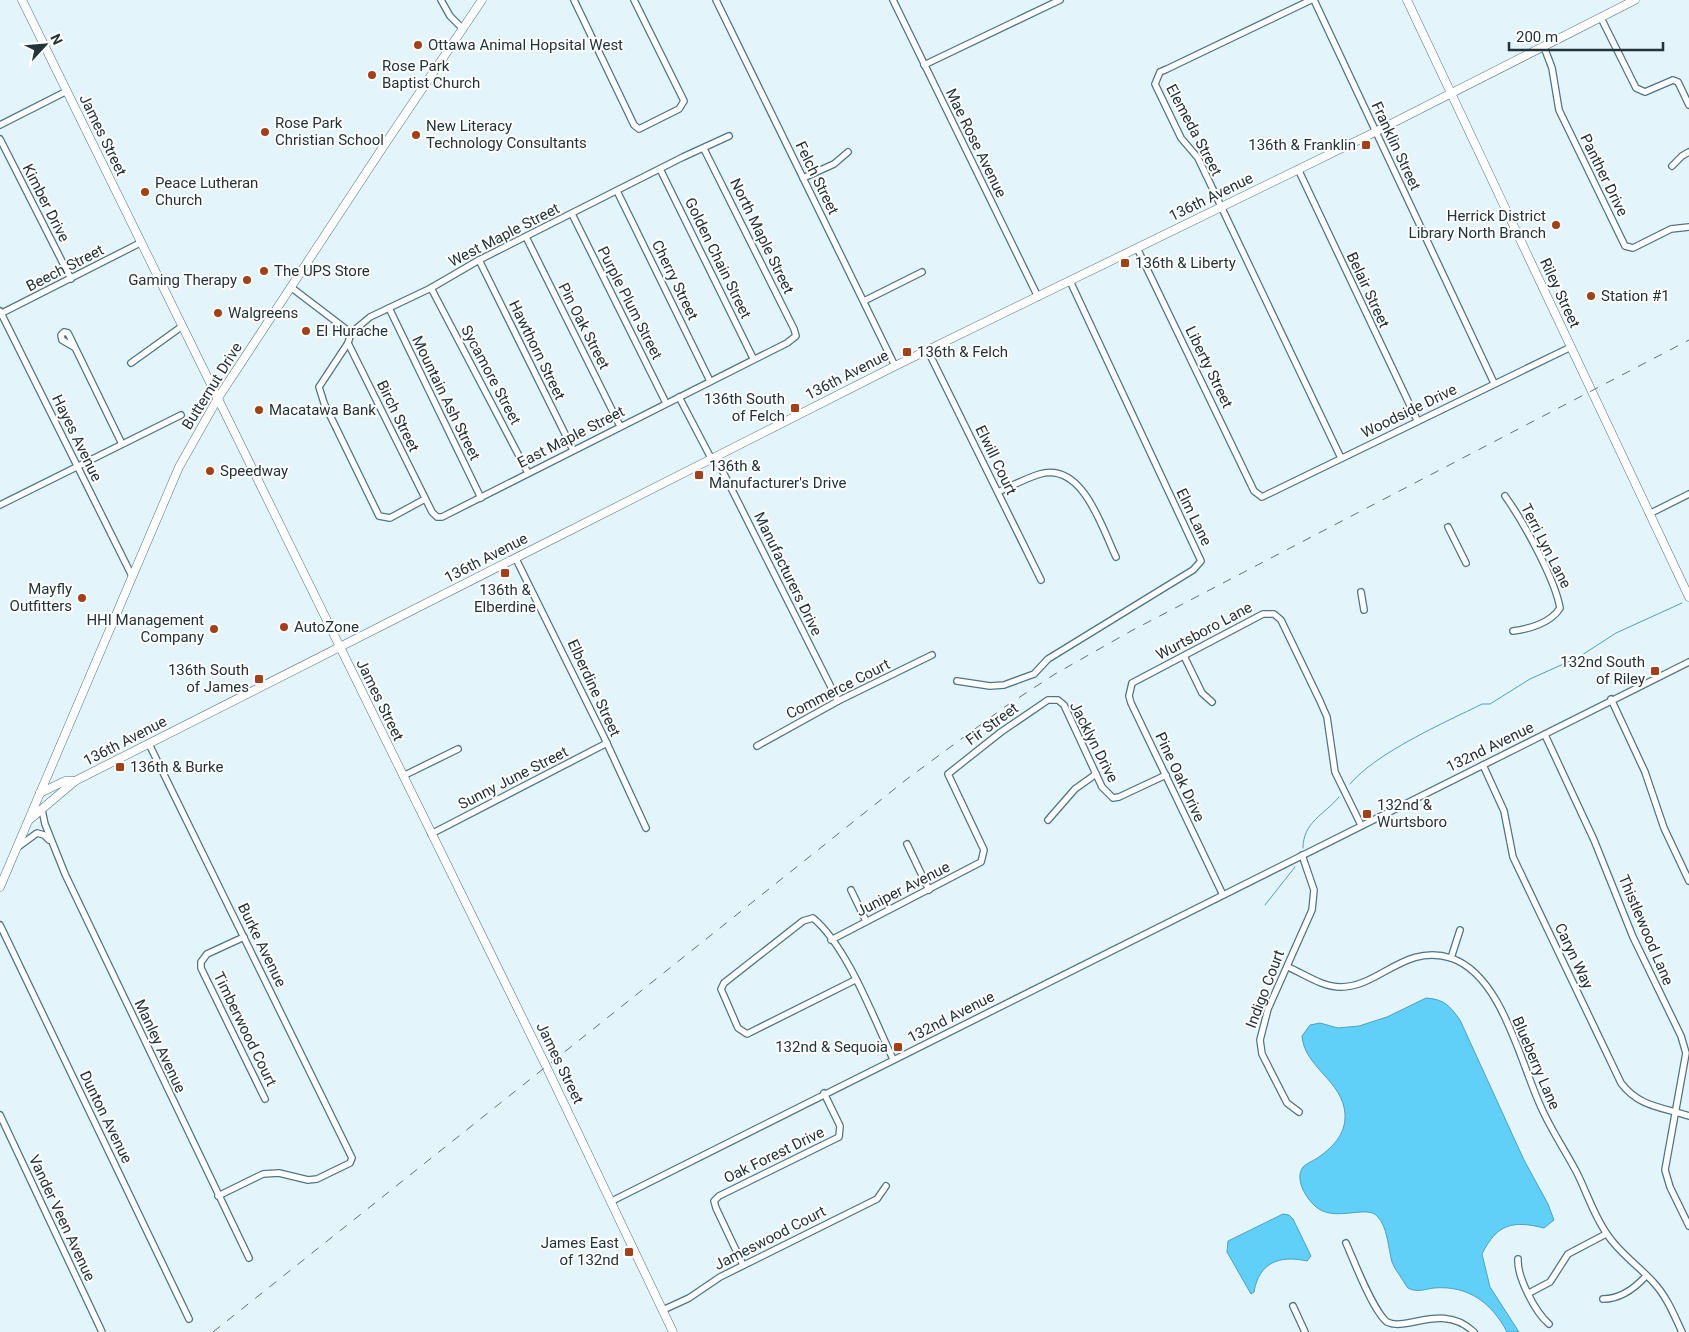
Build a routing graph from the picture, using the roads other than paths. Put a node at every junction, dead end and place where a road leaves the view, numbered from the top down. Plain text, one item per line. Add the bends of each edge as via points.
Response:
1 (22, 0) edge
2 (441, 0) edge
3 (482, 0) edge
4 (574, 0) edge
5 (634, 0) edge
6 (716, 0) edge
7 (893, 0) edge
8 (1060, 0) edge
9 (1312, 0) edge
10 (1407, 0) edge
11 (1635, 0) edge
12 (1601, 18) junction
13 (463, 30) junction
14 (1544, 47) junction
15 (924, 65) junction
16 (67, 92) junction
17 (1452, 92) junction
18 (1689, 105) edge
19 (0, 125) edge
20 (1375, 132) junction
21 (729, 136) dead end
22 (0, 139) edge
23 (704, 149) junction
24 (848, 152) dead end
25 (1689, 152) edge
26 (1672, 166) dead end
27 (660, 169) junction
28 (1298, 169) junction
29 (803, 178) junction
30 (617, 191) junction
31 (1220, 208) junction
32 (572, 214) junction
33 (1689, 227) edge
34 (526, 237) junction
35 (140, 243) junction
36 (1138, 248) junction
37 (479, 260) junction
38 (922, 272) dead end
39 (71, 280) junction
40 (1070, 281) junction
41 (292, 288) junction
42 (431, 288) junction
43 (1038, 297) junction
44 (864, 301) junction
45 (389, 308) junction
46 (0, 313) edge
47 (181, 327) junction
48 (351, 333) junction
49 (796, 336) joint
50 (348, 343) junction
51 (74, 347) dead end
52 (1571, 347) junction
53 (928, 351) junction
54 (753, 358) junction
55 (131, 363) dead end
56 (895, 366) junction
57 (710, 381) junction
58 (1494, 383) junction
59 (679, 397) junction
60 (218, 398) junction
61 (666, 403) junction
62 (181, 415) dead end
63 (1417, 420) junction
64 (620, 426) junction
65 (122, 444) junction
66 (573, 450) junction
67 (1340, 458) junction
68 (714, 459) junction
69 (77, 466) junction
70 (528, 473) junction
71 (998, 492) junction
72 (1689, 494) edge
73 (1259, 496) joint
74 (1505, 496) dead end
75 (481, 498) junction
76 (425, 499) junction
77 (0, 505) edge
78 (1649, 514) junction
79 (1448, 527) dead end
80 (1116, 557) dead end
81 (516, 559) junction
82 (1466, 563) dead end
83 (132, 576) junction
84 (1041, 580) dead end
85 (1361, 592) dead end
86 (1689, 597) edge
87 (1364, 610) dead end
88 (1513, 631) dead end
89 (339, 648) junction
90 (932, 655) dead end
91 (1184, 656) junction
92 (1689, 662) edge
93 (1146, 676) joint
94 (957, 682) dead end
95 (1054, 699) joint
96 (1611, 700) junction
97 (838, 701) junction
98 (1212, 702) dead end
99 (1544, 735) junction
100 (606, 743) junction
101 (149, 744) junction
102 (757, 746) dead end
103 (458, 749) dead end
104 (1482, 765) junction
105 (1096, 774) junction
106 (1166, 775) junction
107 (402, 776) junction
108 (75, 781) junction
109 (40, 793) junction
110 (42, 810) junction
111 (29, 820) junction
112 (1048, 820) dead end
113 (1361, 825) junction
114 (646, 828) dead end
115 (431, 834) junction
116 (52, 844) junction
117 (907, 844) dead end
118 (16, 848) junction
119 (1302, 855) junction
120 (983, 858) joint
121 (1689, 881) edge
122 (0, 887) edge
123 (851, 890) dead end
124 (930, 890) junction
125 (1223, 895) junction
126 (866, 921) junction
127 (0, 925) edge
128 (1460, 930) dead end
129 (244, 937) junction
130 (831, 940) junction
131 (1451, 958) junction
132 (1288, 968) junction
133 (855, 980) junction
134 (893, 1060) junction
135 (824, 1093) junction
136 (265, 1099) dead end
137 (1299, 1112) dead end
138 (1675, 1113) junction
139 (0, 1115) edge
140 (1689, 1116) edge
141 (886, 1186) dead end
142 (218, 1196) junction
143 (612, 1201) junction
144 (1689, 1226) edge
145 (1606, 1234) junction
146 (1346, 1243) dead end
147 (249, 1258) dead end
148 (1518, 1259) dead end
149 (743, 1265) junction
150 (1646, 1276) junction
151 (1529, 1294) junction
152 (1603, 1299) dead end
153 (1293, 1306) dead end
154 (663, 1310) junction
155 (189, 1319) dead end
156 (1549, 1324) dead end
157 (102, 1332) edge
158 (673, 1332) edge
159 (1305, 1332) edge
160 (1474, 1332) edge
161 (1682, 1332) edge

1 - 16 street, James Street
2 - 13 street
3 - 13 street, Butternut Drive
4 - 5 street via 634,125 640,129 679,109 684,100
6 - 29 street, Felch Street
7 - 15 street, Mae Rose Avenue
8 - 15 street
9 - 20 street, Franklin Street
9 - 31 street, Elemeda Street via 1167,69 1157,77 1158,92 1181,138 1198,158
10 - 17 street, Riley Street
11 - 12 street, 136th Avenue
12 - 14 street, 136th Avenue
12 - 18 street via 1636,88 1645,92 1673,80 1678,82
13 - 41 street, Butternut Drive via 382,147
14 - 17 street, 136th Avenue
14 - 33 street, Panther Drive via 1552,68 1559,110 1625,246 1633,248 1671,230
15 - 43 street, Mae Rose Avenue
16 - 19 street
16 - 35 street, James Street
17 - 20 street, 136th Avenue
17 - 52 street, Riley Street
20 - 28 street, 136th Avenue
20 - 58 street, Franklin Street
21 - 23 street, West Maple Street
22 - 39 street, Kimber Drive
23 - 27 street, West Maple Street
23 - 49 street, North Maple Street
24 - 29 street via 834,164
25 - 26 street
27 - 30 street, West Maple Street
27 - 54 street, Golden Chain Street
28 - 31 street, 136th Avenue
28 - 63 street, Belair Street
29 - 44 street, Felch Street
30 - 32 street, West Maple Street
30 - 57 street, Cherry Street
31 - 36 street, 136th Avenue
31 - 67 street, Elemeda Street
32 - 34 street, West Maple Street
32 - 61 street, Purple Plum Street
34 - 37 street, West Maple Street
34 - 64 street, Pin Oak Street
35 - 39 street, Beech Street
35 - 47 street, James Street
36 - 40 street, 136th Avenue
36 - 73 street, Liberty Street
37 - 42 street, West Maple Street
37 - 66 street, Hawthorn Street
38 - 44 street
39 - 46 street, Beech Street
40 - 43 street, 136th Avenue
40 - 94 street, Elm Lane via 1201,561 1193,570 1048,659 1034,674 1004,685
41 - 48 street
41 - 60 street, Butternut Drive
42 - 45 street, West Maple Street
42 - 70 street, Sycamore Street
43 - 53 street, 136th Avenue
44 - 56 street, Felch Street
45 - 48 street, West Maple Street via 370,317
45 - 75 street, Mountain Ash Street
46 - 69 street, Hayes Avenue
47 - 55 street
47 - 60 street, James Street
48 - 50 street
49 - 54 street, East Maple Street
50 - 76 street, Birch Street
50 - 76 street via 319,387 371,501 379,516 385,519
51 - 65 street
52 - 58 street, Woodside Drive
52 - 78 street, Riley Street
53 - 56 street, 136th Avenue
53 - 71 street, Elwill Court
54 - 57 street, East Maple Street
56 - 68 street, 136th Avenue
57 - 59 street, East Maple Street
58 - 63 street, Woodside Drive
59 - 61 street, East Maple Street
59 - 68 street, Manufacturers Drive
60 - 83 street, Butternut Drive via 179,466
60 - 89 street, James Street
61 - 64 street, East Maple Street
62 - 65 street
63 - 67 street, Woodside Drive
64 - 66 street, East Maple Street
65 - 69 street
66 - 70 street, East Maple Street
67 - 73 street, Woodside Drive via 1263,497
68 - 81 street, 136th Avenue
68 - 97 street, Manufacturers Drive
69 - 77 street
69 - 83 street, Hayes Avenue
70 - 75 street, East Maple Street
71 - 80 street via 1040,474 1054,472 1070,478 1086,494
71 - 84 street, Elwill Court
72 - 78 street
74 - 88 street, Terri Lyn Lane via 1520,518 1557,594 1560,608 1550,618 1527,630
75 - 76 street, East Maple Street via 442,517 432,512
78 - 86 street, Riley Street
79 - 82 street
81 - 89 street, 136th Avenue
81 - 100 street, Elberdine Street
83 - 109 street, Butternut Drive
85 - 87 street
89 - 101 street, 136th Avenue
89 - 107 street, James Street
90 - 97 street, Commerce Court
91 - 93 street, Wurtsboro Lane
91 - 98 street via 1202,693
91 - 113 street, Wurtsboro Lane via 1263,614 1274,614 1285,626 1320,701 1326,717 1335,772
92 - 96 street, 132nd Avenue
93 - 106 street, Pine Oak Drive via 1132,683 1129,696
95 - 105 street, Jacklyn Drive via 1064,705
95 - 120 street, Fir Street via 1001,732 948,774 984,850
96 - 99 street, 132nd Avenue
96 - 121 street via 1645,772 1664,828
97 - 102 street, Commerce Court
99 - 104 street, 132nd Avenue
99 - 138 street, Thistlewood Lane via 1594,840 1633,937 1686,1053
100 - 114 street, Elberdine Street
100 - 115 street, Sunny June Street
101 - 108 street, 136th Avenue
101 - 129 street, Burke Avenue
103 - 107 street
104 - 113 street, 132nd Avenue
104 - 138 street, Caryn Way via 1504,811 1513,857 1613,1069 1629,1094 1656,1108
105 - 106 street, Jacklyn Drive via 1107,794 1113,798
105 - 112 street via 1075,789
106 - 125 street, Pine Oak Drive
107 - 115 street, James Street
108 - 109 street, 136th Avenue via 65,781
108 - 110 street, 136th Avenue
109 - 111 street, Butternut Drive
110 - 111 street, 136th Avenue
110 - 116 street, Manley Avenue
111 - 118 street, Butternut Drive
113 - 119 street, 132nd Avenue
115 - 143 street, James Street
116 - 118 street via 44,835 37,833
116 - 142 street, Manley Avenue
117 - 124 street
118 - 122 street, Butternut Drive
119 - 125 street, 132nd Avenue
119 - 132 street, Indigo Court via 1314,890 1314,900
120 - 124 street, Juniper Avenue via 976,866
123 - 126 street
124 - 126 street, Juniper Avenue
125 - 134 street, 132nd Avenue
126 - 130 street, Juniper Avenue
127 - 155 street, Dunton Avenue
128 - 131 street
129 - 136 street, Timberwood Court via 207,954 201,968
129 - 142 street, Burke Avenue via 352,1158 350,1163 317,1179 263,1174
130 - 133 street
130 - 133 street via 818,922 809,918 724,983 722,994 742,1033 753,1032
131 - 132 street, Blueberry Lane via 1416,957 1354,986 1340,988
131 - 145 street, Blueberry Lane via 1470,968 1490,989 1553,1134 1576,1170
132 - 137 street, Indigo Court via 1265,1017 1260,1040 1262,1054 1287,1103
133 - 134 street
134 - 135 street, 132nd Avenue
135 - 143 street, 132nd Avenue
135 - 149 street, Oak Forest Drive via 840,1126 839,1137 714,1201
138 - 140 street, Caryn Way
138 - 144 street, Thistlewood Lane via 1665,1170
139 - 157 street, Vander Veen Avenue
141 - 149 street, Jameswood Court via 877,1198
142 - 147 street, Manley Avenue
143 - 154 street, James Street
145 - 150 street, Blueberry Lane
145 - 151 street via 1568,1254 1550,1282
146 - 160 street via 1376,1308 1389,1324 1399,1327 1446,1319
148 - 151 street via 1517,1269
149 - 154 street, Jameswood Court
150 - 152 street via 1616,1298
150 - 161 street, Blueberry Lane via 1665,1297
151 - 156 street via 1540,1316
153 - 159 street
154 - 158 street, James Street

